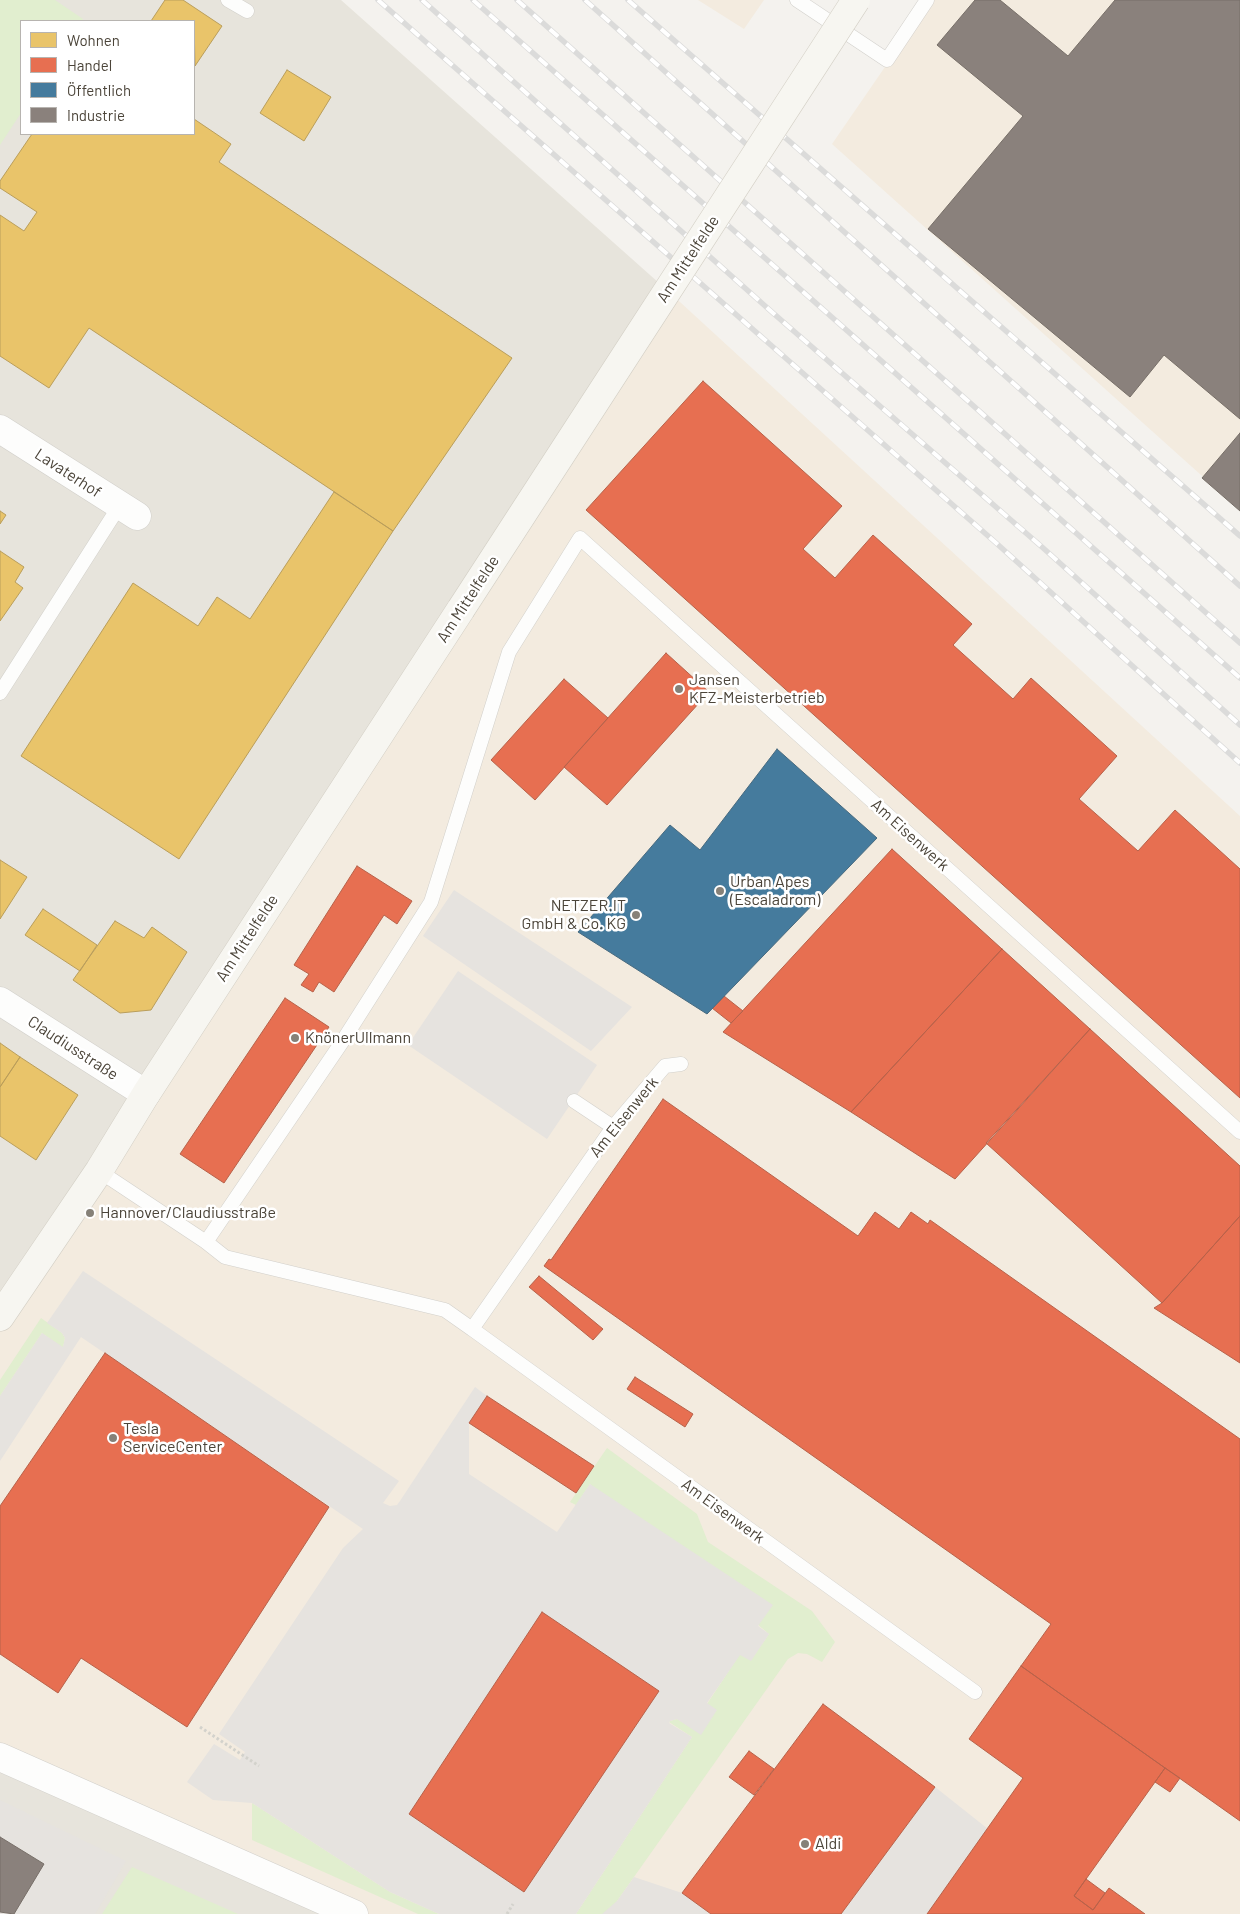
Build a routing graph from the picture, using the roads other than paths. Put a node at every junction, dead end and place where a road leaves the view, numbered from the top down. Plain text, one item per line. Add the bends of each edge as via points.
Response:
1 (228, 0) edge
2 (797, 0) edge
3 (856, 0) edge
4 (927, 0) edge
5 (247, 11) dead end
6 (0, 429) edge
7 (128, 511) joint
8 (0, 693) edge
9 (0, 1001) edge
10 (682, 1064) dead end
11 (146, 1094) junction
12 (574, 1101) dead end
13 (613, 1126) junction
14 (1240, 1132) edge
15 (99, 1171) junction
16 (206, 1242) junction
17 (0, 1316) edge
18 (472, 1329) junction
19 (975, 1692) dead end
20 (0, 1757) edge
21 (354, 1914) edge

1 - 5 lane
2 - 4 lane via 888,60
3 - 11 street, Am Mittelfelde, bridge
6 - 7 street, Lavaterhof
7 - 8 lane
9 - 11 street, Claudiusstraße
10 - 13 lane, Am Eisenwerk via 665,1066
11 - 15 street, Am Mittelfelde
12 - 13 lane
13 - 18 lane, Am Eisenwerk
14 - 16 lane, Am Eisenwerk via 580,538 509,652 436,906
15 - 16 lane
15 - 17 street, Am Mittelfelde
16 - 18 lane, Am Eisenwerk via 225,1257 446,1310
18 - 19 lane, Am Eisenwerk
20 - 21 street

